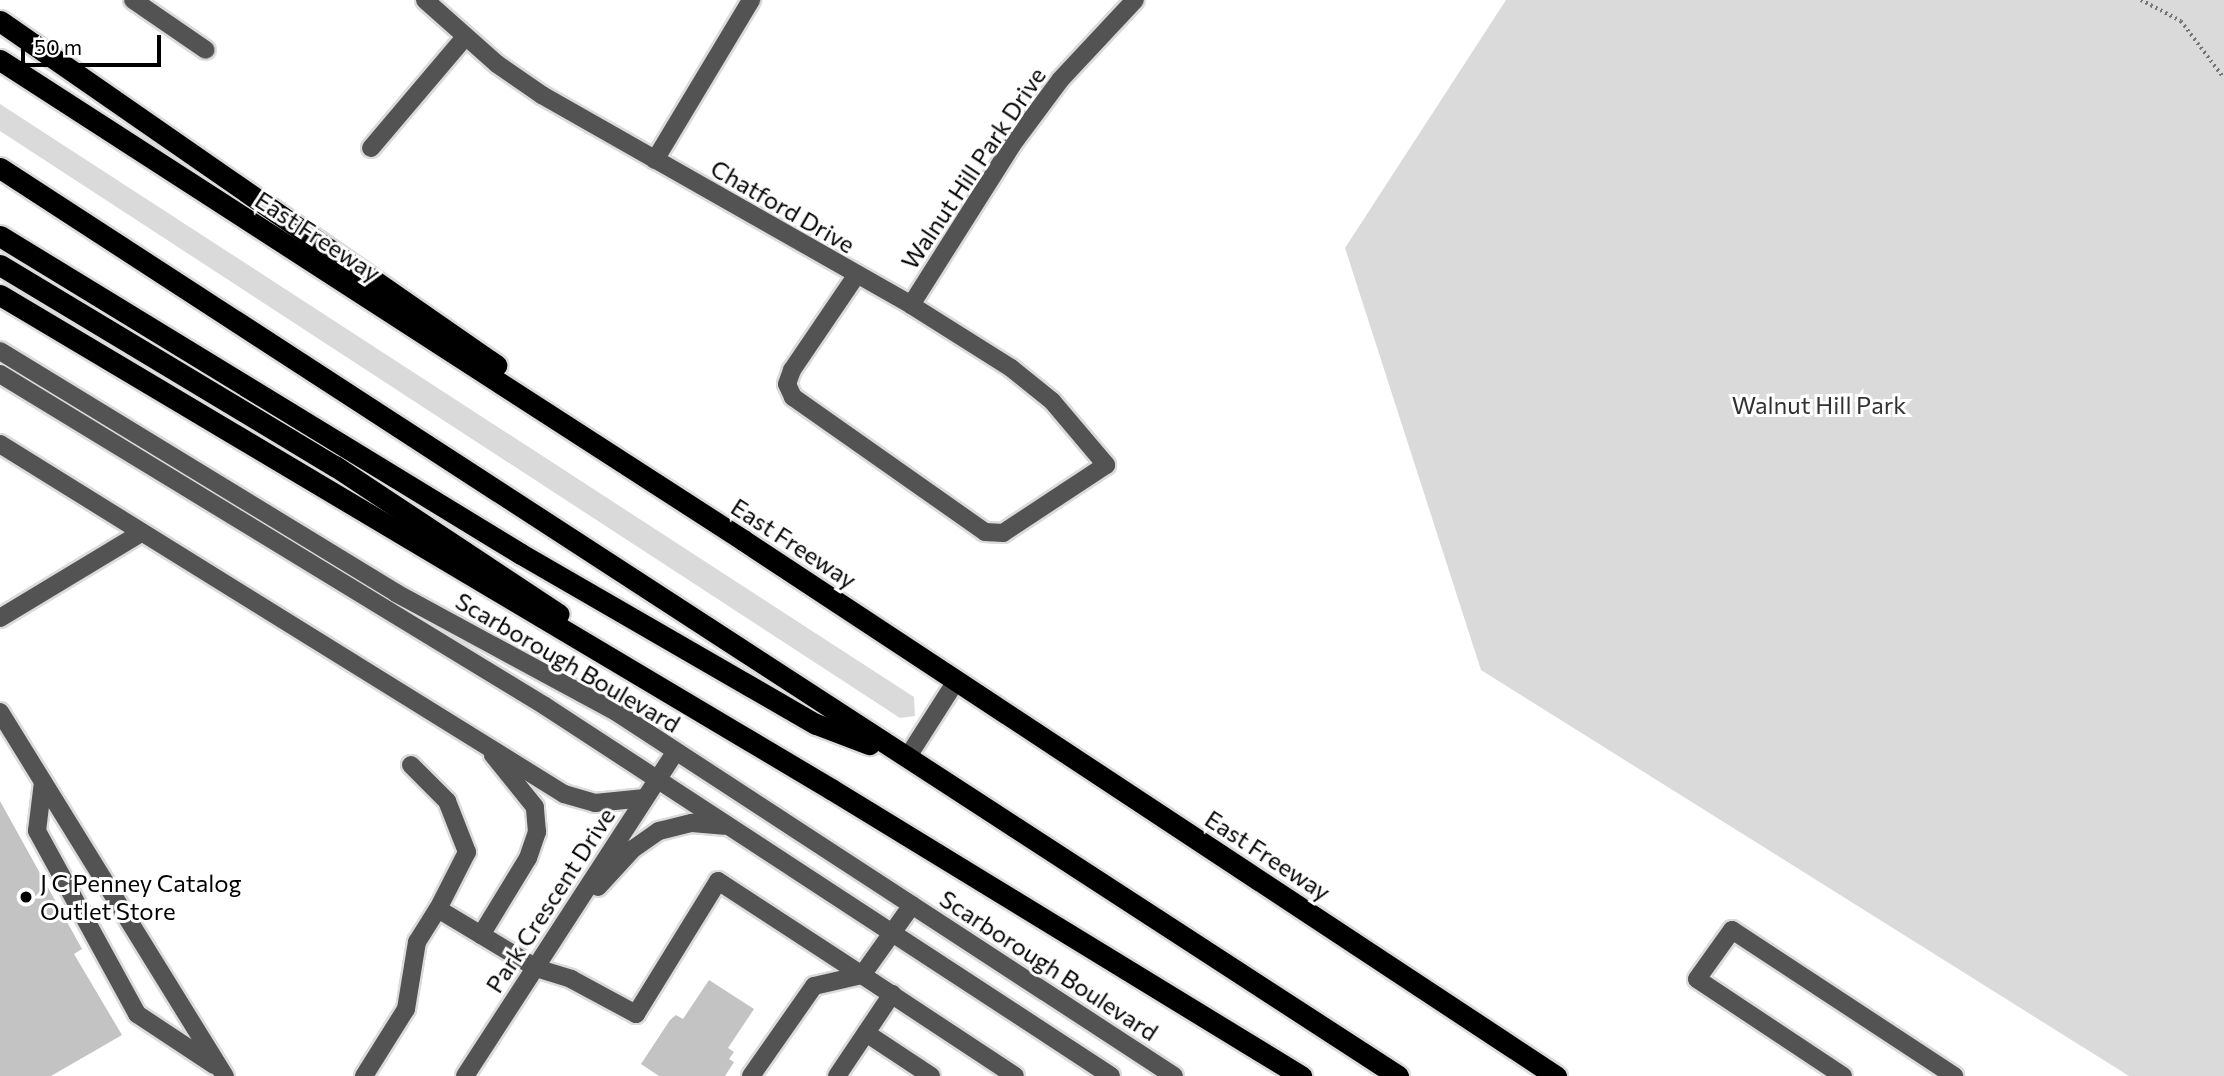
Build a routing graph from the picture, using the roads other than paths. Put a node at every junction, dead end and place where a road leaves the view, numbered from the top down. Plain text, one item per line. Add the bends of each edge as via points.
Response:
1 (425, 0) edge
2 (751, 0) edge
3 (1135, 0) edge
4 (145, 3) edge
5 (0, 21) edge
6 (465, 37) junction
7 (206, 50) dead end
8 (0, 60) edge
9 (371, 148) dead end
10 (655, 160) junction
11 (0, 168) edge
12 (0, 236) edge
13 (0, 265) edge
14 (856, 276) junction
15 (0, 295) edge
16 (911, 305) junction
17 (0, 351) edge
18 (0, 373) edge
19 (0, 444) edge
20 (141, 533) junction
21 (743, 540) junction
22 (0, 618) edge
23 (956, 681) junction
24 (0, 712) edge
25 (486, 746) junction
26 (761, 749) junction
27 (676, 751) junction
28 (907, 758) junction
29 (411, 765) dead end
30 (658, 779) junction
31 (43, 782) junction
32 (645, 798) junction
33 (734, 829) junction
34 (912, 905) junction
35 (438, 909) junction
36 (563, 926) junction
37 (892, 933) junction
38 (481, 935) junction
39 (536, 968) junction
40 (862, 975) junction
41 (892, 994) junction
42 (866, 1033) junction
43 (223, 1073) edge
44 (472, 1074) edge
45 (923, 1074) edge
46 (364, 1076) edge
47 (751, 1076) edge
48 (837, 1076) edge
49 (1015, 1076) edge
50 (1111, 1076) edge
51 (1174, 1076) edge
52 (1301, 1076) edge
53 (1398, 1076) edge
54 (1556, 1076) edge
55 (1843, 1076) edge
56 (1954, 1076) edge

1 - 6 street, Chatford Drive
2 - 10 street
3 - 16 street, Walnut Hill Park Drive via 1061,79
4 - 7 street
5 - 21 highway via 165,131
6 - 9 street
6 - 10 street, Chatford Drive via 542,95
8 - 21 highway, East Freeway
10 - 14 street, Chatford Drive
11 - 28 highway
12 - 28 highway via 521,554 816,724
13 - 26 highway via 335,466
14 - 16 street, Chatford Drive
14 - 16 street, Chatford Drive via 792,370 787,384 793,397 985,532 1003,533 1106,465 1052,401 1011,368
15 - 26 highway
17 - 27 street, Scarborough Boulevard via 396,593 616,712
18 - 30 street, Scarborough Boulevard
19 - 20 street
20 - 22 street
20 - 25 street
21 - 23 highway, East Freeway
23 - 28 street
23 - 54 highway, East Freeway
24 - 31 street
25 - 32 street via 579,800
25 - 38 street via 535,807 537,832 528,858
26 - 52 highway
27 - 30 street, Park Crescent Drive
27 - 34 street, Scarborough Boulevard
28 - 53 highway
29 - 35 street via 447,801 467,852
30 - 32 street, Park Crescent Drive
30 - 33 street, Scarborough Boulevard
31 - 43 street
31 - 43 street via 37,831 137,1014
32 - 36 street, Park Crescent Drive
33 - 36 street via 692,823 646,837
33 - 37 street, Scarborough Boulevard
34 - 37 street
34 - 51 street, Scarborough Boulevard
35 - 38 street
35 - 46 street via 417,942 406,1009
36 - 39 street, Park Crescent Drive
37 - 40 street
37 - 50 street, Scarborough Boulevard
38 - 39 street
39 - 40 street via 571,979 635,1014 718,881
39 - 44 street, Park Crescent Drive
40 - 41 street
40 - 47 street via 814,986
41 - 42 street
41 - 49 street
42 - 45 street
42 - 48 street
55 - 56 street via 1697,979 1732,930

